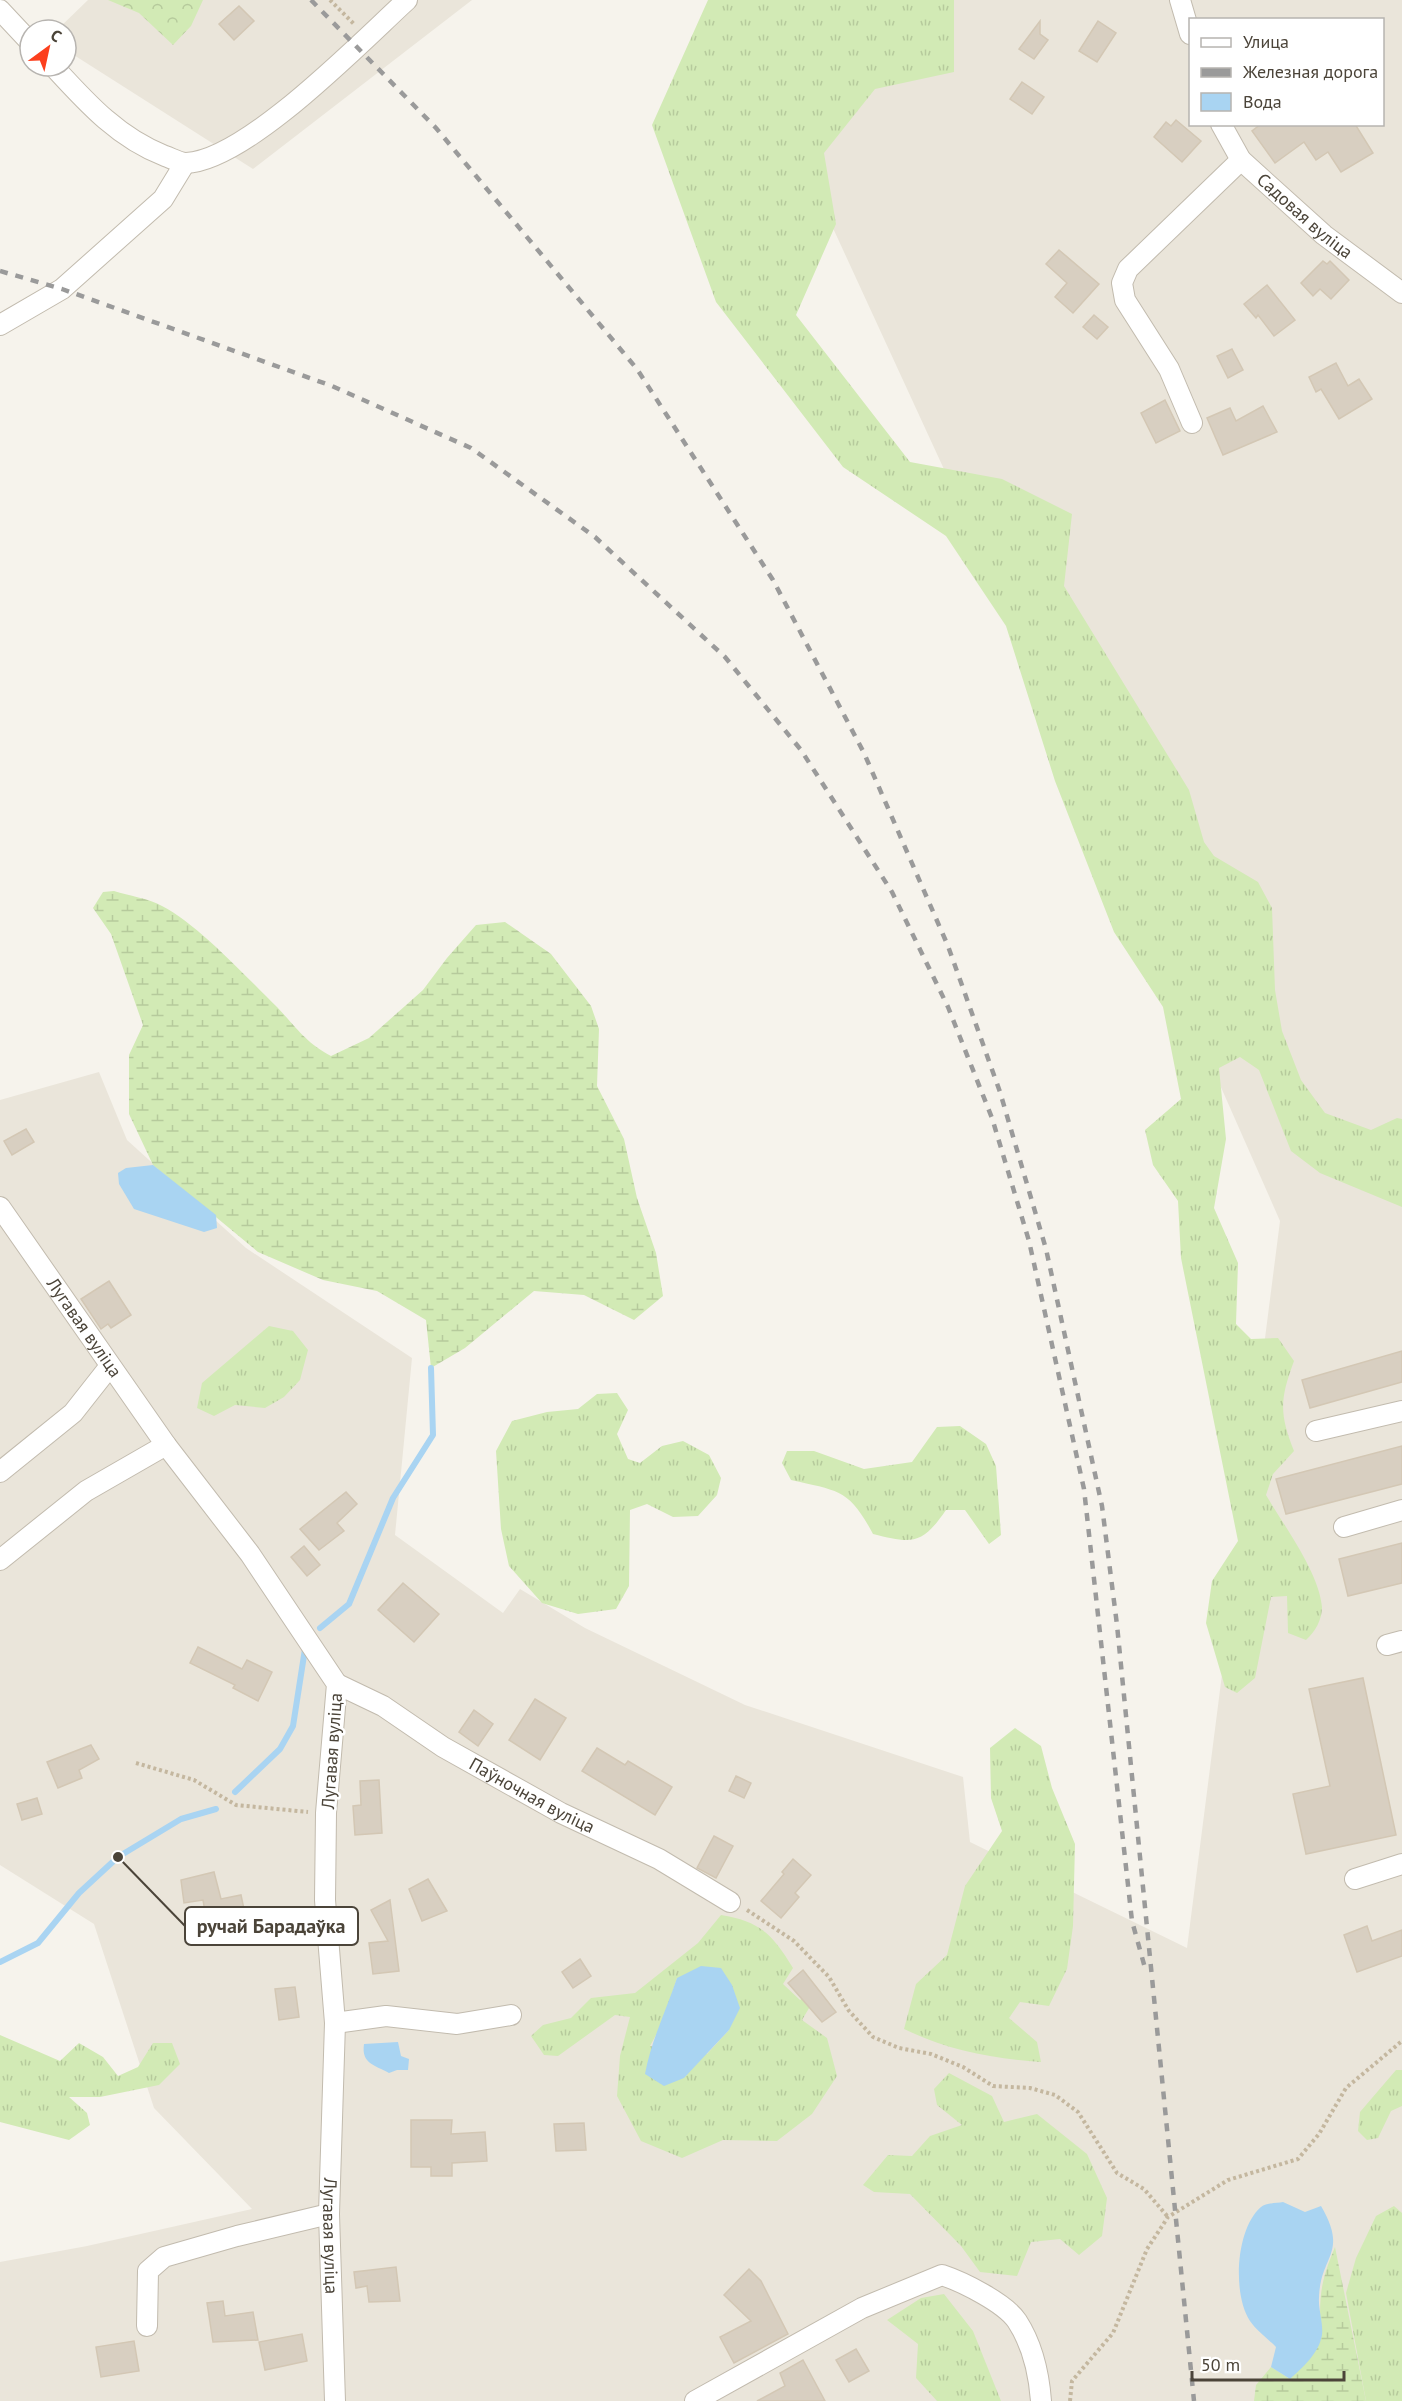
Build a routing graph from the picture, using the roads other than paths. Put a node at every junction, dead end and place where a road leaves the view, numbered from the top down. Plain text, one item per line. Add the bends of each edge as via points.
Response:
1 (406, 0) edge
2 (1180, 0) edge
3 (0, 10) edge
4 (1189, 28) edge
5 (18, 29) edge
6 (65, 78) edge
7 (1222, 126) edge
8 (1241, 160) junction
9 (185, 163) junction
10 (1402, 293) edge
11 (0, 325) edge
12 (1192, 423) dead end
13 (0, 1207) edge
14 (110, 1366) junction
15 (1402, 1411) edge
16 (1316, 1431) dead end
17 (166, 1445) junction
18 (0, 1472) edge
19 (1402, 1510) edge
20 (1344, 1527) dead end
21 (0, 1560) edge
22 (337, 1684) junction
23 (1402, 1863) edge
24 (1355, 1879) dead end
25 (730, 1902) road end
26 (511, 2015) dead end
27 (335, 2023) junction
28 (329, 2214) junction
29 (147, 2326) dead end
30 (335, 2401) edge
31 (695, 2401) edge
32 (1041, 2401) edge

1 - 9 street via 263,129 218,156
2 - 4 street
3 - 5 street
6 - 9 street via 118,132
7 - 8 street, Садовая вуліца
8 - 10 street, Садовая вуліца via 1324,235
8 - 12 street via 1128,269 1122,283 1125,300 1169,369
9 - 11 street via 163,199 62,289
13 - 14 street, Лугавая вуліца
14 - 17 street, Лугавая вуліца
14 - 18 street via 73,1413
15 - 16 street
17 - 21 street via 86,1491
17 - 22 street, Лугавая вуліца via 250,1554
19 - 20 street
22 - 25 street, Паўночная вуліца via 383,1706 443,1747 561,1813 659,1859
22 - 27 street, Лугавая вуліца via 325,1900
23 - 24 street
26 - 27 street via 457,2024 386,2016
27 - 28 street, Лугавая вуліца
28 - 29 street via 164,2257 148,2271
28 - 30 street, Лугавая вуліца
31 - 32 street via 862,2308 942,2276 971,2285 1016,2320 1039,2373

